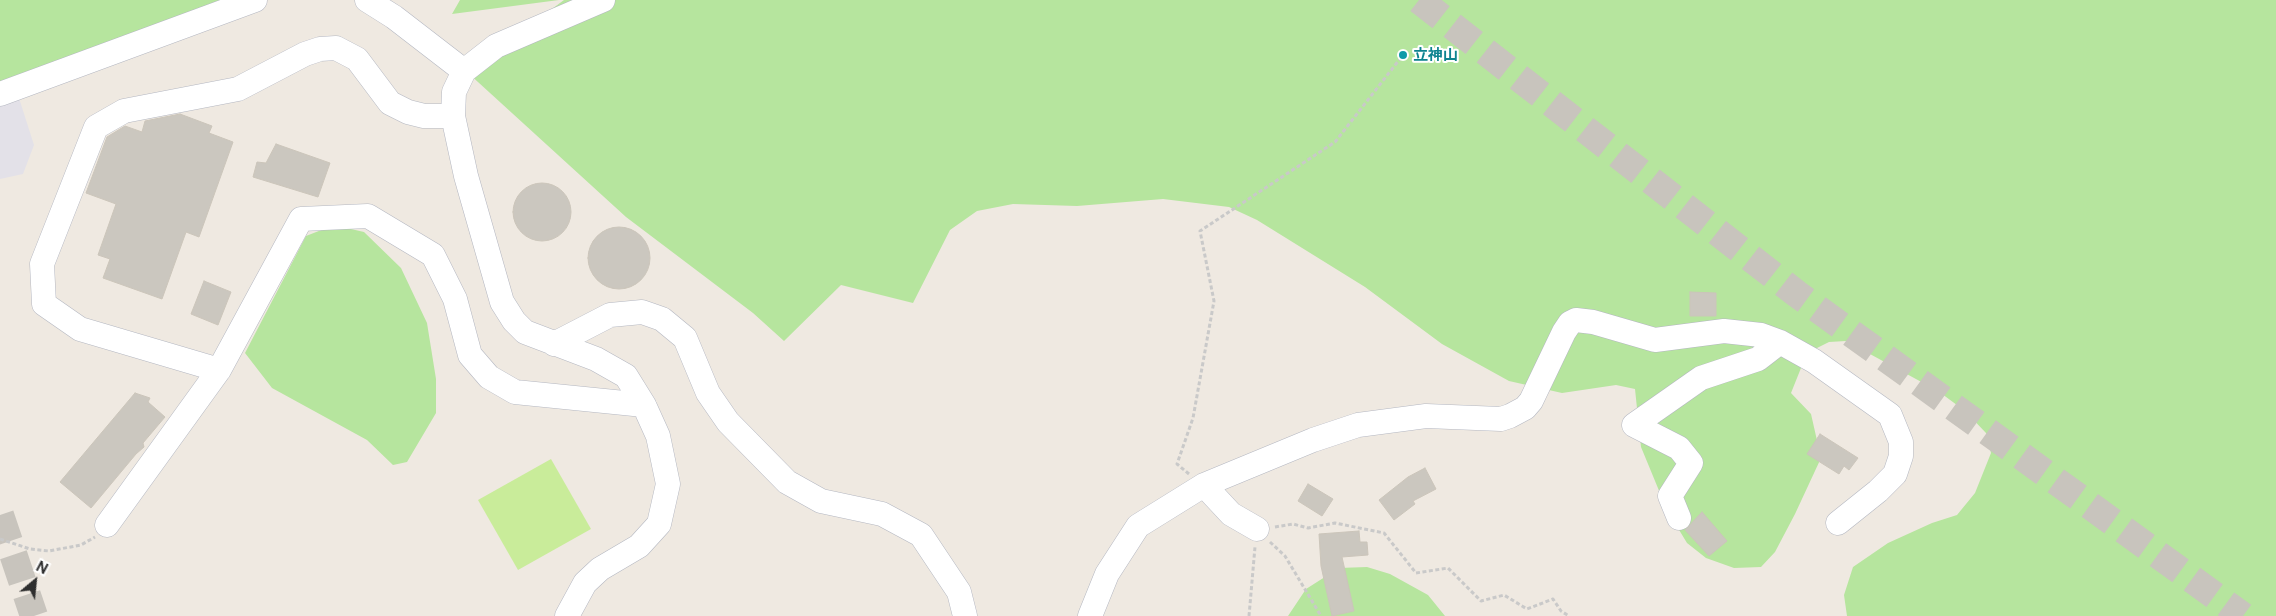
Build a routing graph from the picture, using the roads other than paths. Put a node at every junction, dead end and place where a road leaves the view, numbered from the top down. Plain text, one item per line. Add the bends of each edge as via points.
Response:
1 (256, 0) edge
2 (367, 0) edge
3 (603, 0) edge
4 (464, 71) junction
5 (0, 94) edge
6 (453, 116) junction
7 (1780, 342) junction
8 (554, 344) junction
9 (219, 370) junction
10 (644, 405) junction
11 (1204, 485) junction
12 (1679, 518) dead end
13 (1838, 523) dead end
14 (107, 525) road end
15 (1257, 529) road end
16 (567, 616) edge
17 (965, 616) edge
18 (1090, 616) edge

1 - 5 street
2 - 4 street via 394,16
3 - 4 street via 496,46
4 - 6 street via 454,92
6 - 8 street via 466,176 502,302 525,332
6 - 9 street via 424,116 390,104 357,59 336,48 305,54 238,89 124,111 96,127 42,264 44,304 80,329
7 - 11 street via 1761,335 1724,331 1655,340 1576,320 1564,332 1531,401 1510,416 1426,416 1358,425
7 - 12 street via 1758,359 1701,378 1634,425 1679,448 1692,463 1670,496
7 - 13 street via 1842,379 1890,415 1898,431 1901,456 1895,474 1878,492
8 - 10 street via 596,359 626,376
8 - 17 street via 610,315 642,312 662,319 685,338 708,393 728,422 787,482 821,501 882,514 921,535 959,592
9 - 10 street via 301,219 368,216 433,255 455,299 470,355 489,377 516,392
9 - 14 street
10 - 16 street via 658,436 668,484 664,511 659,524 638,546 600,569 585,583
11 - 15 street via 1231,514
11 - 18 street via 1138,526 1107,574

